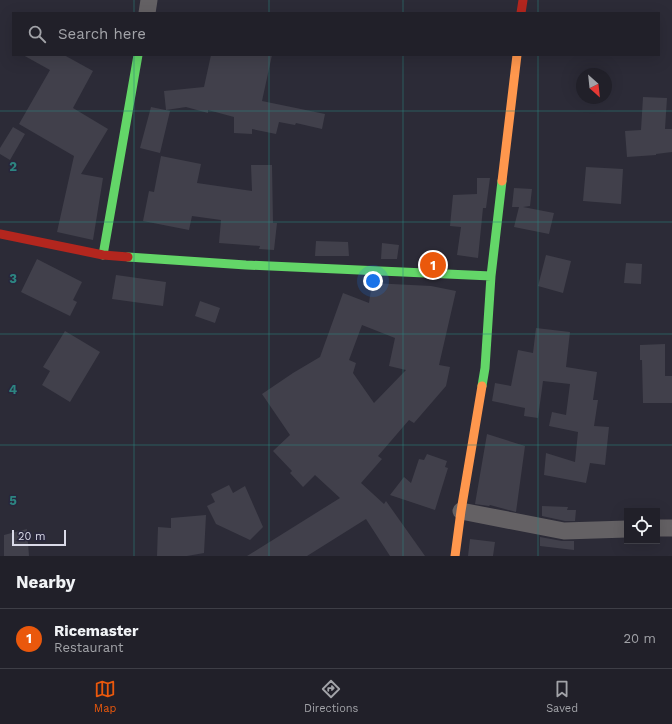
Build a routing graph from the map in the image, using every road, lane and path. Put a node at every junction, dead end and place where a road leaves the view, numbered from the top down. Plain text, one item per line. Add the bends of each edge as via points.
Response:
1 (149, 0) edge
2 (523, 0) edge
3 (147, 12) edge
4 (521, 12) edge
5 (138, 56) edge
6 (516, 56) edge
7 (0, 234) edge
8 (103, 255) junction
9 (491, 276) junction
10 (461, 511) junction
11 (660, 528) edge
12 (672, 528) edge
13 (624, 529) edge
14 (455, 556) edge

1 - 3 street
2 - 4 street
5 - 8 street
6 - 9 street
7 - 8 street
8 - 9 street via 246,265
9 - 10 street via 485,368
10 - 13 street via 564,531
10 - 14 street
11 - 12 street

